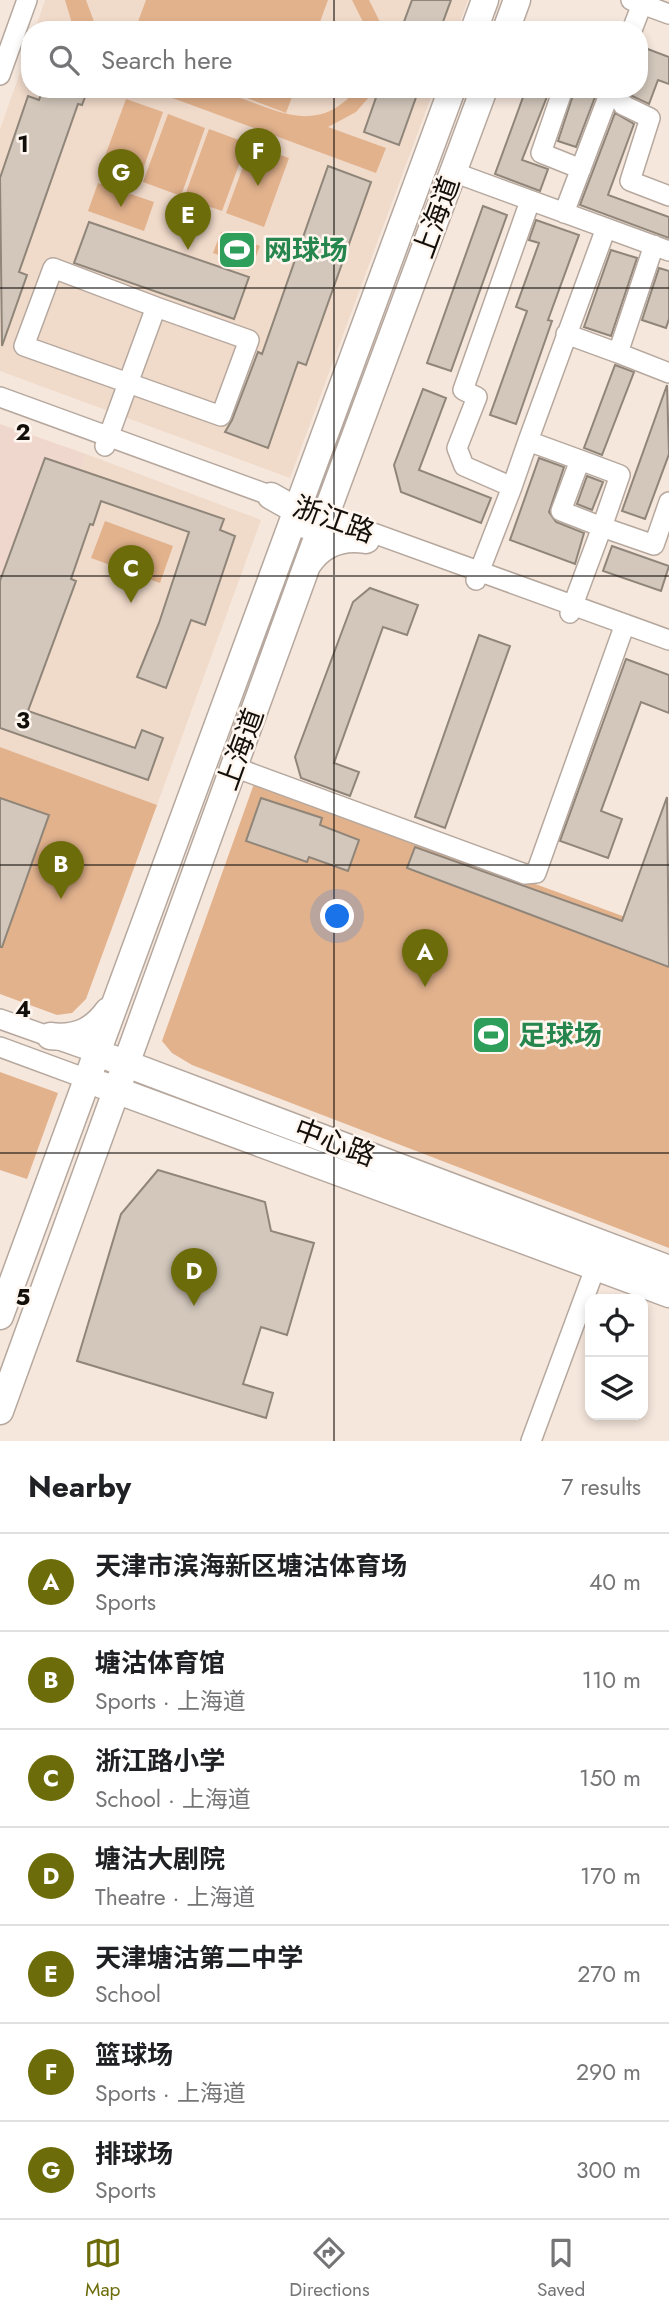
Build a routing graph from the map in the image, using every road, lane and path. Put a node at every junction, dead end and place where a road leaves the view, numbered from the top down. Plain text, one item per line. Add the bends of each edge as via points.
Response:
1 (14, 0) edge
2 (27, 0) edge
3 (485, 0) edge
4 (517, 0) edge
5 (662, 0) edge
6 (636, 2) edge
7 (669, 3) edge
8 (669, 14) edge
9 (477, 21) edge
10 (509, 21) edge
11 (633, 21) edge
12 (0, 40) edge
13 (2, 65) edge
14 (449, 98) edge
15 (481, 98) edge
16 (560, 98) edge
17 (609, 98) edge
18 (619, 98) edge
19 (581, 169) junction
20 (453, 172) junction
21 (669, 196) edge
22 (530, 201) junction
23 (564, 214) junction
24 (606, 228) junction
25 (662, 248) edge
26 (156, 307) junction
27 (566, 334) junction
28 (618, 353) junction
29 (669, 373) edge
30 (129, 381) junction
31 (0, 397) edge
32 (0, 408) edge
33 (106, 441) junction
34 (528, 441) junction
35 (580, 460) junction
36 (512, 487) junction
37 (271, 496) joint
38 (669, 502) edge
39 (310, 517) junction
40 (602, 527) junction
41 (367, 536) junction
42 (306, 568) junction
43 (478, 576) junction
44 (571, 609) junction
45 (624, 628) junction
46 (669, 640) edge
47 (669, 650) edge
48 (234, 767) junction
49 (117, 998) junction
50 (147, 1009) junction
51 (0, 1019) edge
52 (50, 1036) junction
53 (0, 1047) edge
54 (115, 1075) junction
55 (187, 1086) junction
56 (178, 1113) junction
57 (98, 1143) junction
58 (600, 1255) junction
59 (669, 1269) edge
60 (669, 1294) edge
61 (0, 1316) edge
62 (0, 1410) edge
63 (531, 1441) edge

1 - 12 street
2 - 13 street
3 - 9 main road
4 - 10 main road
5 - 7 street
6 - 8 street
6 - 11 street
14 - 39 main road, 上海道
15 - 20 main road, 上海道
16 - 19 street via 541,152
17 - 19 street
18 - 21 street via 623,105 650,118 630,181
19 - 23 street
20 - 22 street
20 - 39 main road, 上海道
22 - 23 street
22 - 36 street via 463,390 477,397 457,448 464,466
23 - 24 street
24 - 25 street
24 - 27 street
25 - 28 street
26 - 30 street
26 - 30 street via 249,340 221,416
26 - 30 street via 53,268 24,346
27 - 28 street
27 - 34 street
28 - 29 street
30 - 33 street
31 - 33 street, 浙江路
32 - 33 street, 浙江路
33 - 37 street, 浙江路
33 - 39 street, 浙江路
34 - 35 street
34 - 36 street
35 - 40 street via 620,475
35 - 40 street via 561,511
36 - 43 street
37 - 39 main road via 294,496
38 - 40 street via 654,545
39 - 41 street, 浙江路
39 - 42 main road, 上海道
39 - 49 main road, 上海道 via 277,565
40 - 44 street
41 - 42 main road via 333,542
41 - 43 street, 浙江路
42 - 48 main road, 上海道
43 - 44 street, 浙江路
44 - 45 street, 浙江路
45 - 46 street, 浙江路
45 - 47 street, 浙江路
45 - 48 street via 536,873 525,874
48 - 50 main road, 上海道
49 - 52 main road via 92,1029 69,1037
49 - 54 main road, 上海道
50 - 54 main road, 上海道
50 - 55 main road via 146,1055 155,1067
51 - 52 street, 中心路
52 - 54 street, 中心路
53 - 54 street, 中心路
54 - 55 main road, 中心路
54 - 56 main road, 中心路
54 - 57 main road, 上海道
54 - 61 main road, 上海道 via 67,1134
55 - 58 main road, 中心路
56 - 57 main road via 128,1114
56 - 58 main road, 中心路
57 - 62 main road, 上海道
58 - 59 main road, 中心路
58 - 60 main road, 中心路
58 - 63 street

